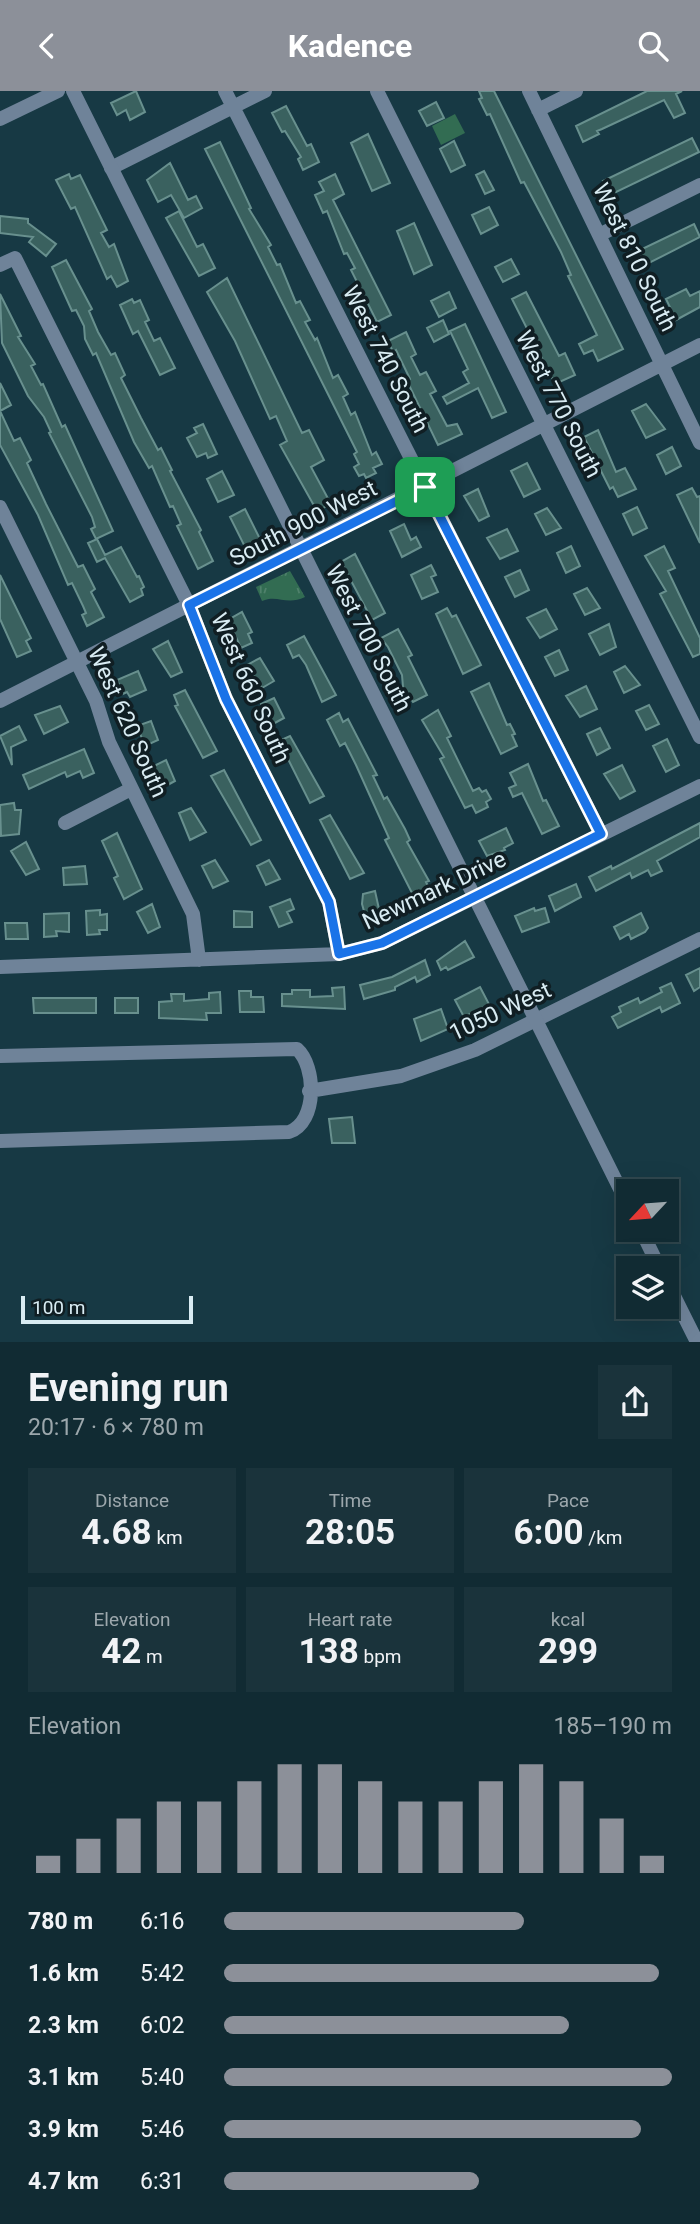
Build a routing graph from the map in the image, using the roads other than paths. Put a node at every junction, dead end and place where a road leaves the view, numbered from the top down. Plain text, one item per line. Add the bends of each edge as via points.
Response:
1 (58, 91) edge
2 (73, 91) edge
3 (225, 91) edge
4 (265, 91) edge
5 (377, 91) edge
6 (529, 91) edge
7 (576, 91) edge
8 (233, 107) junction
9 (538, 110) junction
10 (0, 119) edge
11 (111, 168) junction
12 (700, 185) edge
13 (599, 235) junction
14 (0, 265) edge
15 (700, 345) edge
16 (661, 365) junction
17 (544, 426) junction
18 (700, 443) edge
19 (425, 487) junction
20 (0, 507) edge
21 (299, 550) junction
22 (189, 605) junction
23 (77, 662) junction
24 (0, 701) edge
25 (700, 737) edge
26 (700, 786) edge
27 (131, 789) junction
28 (65, 823) dead end
29 (601, 834) junction
30 (475, 898) junction
31 (700, 939) edge
32 (339, 954) junction
33 (199, 960) junction
34 (0, 967) edge
35 (536, 1020) junction
36 (0, 1056) edge
37 (309, 1091) junction
38 (0, 1141) edge
39 (616, 1181) edge
40 (679, 1306) edge
41 (697, 1342) edge

1 - 10 street
2 - 11 street, West 700 South
3 - 8 street, West 740 South
4 - 8 street
5 - 17 street, West 770 South
6 - 9 street, West 810 South
7 - 9 street
8 - 11 street
8 - 19 street, West 740 South
9 - 13 street, West 810 South
11 - 21 street, West 700 South
12 - 13 street
13 - 16 street, West 810 South
14 - 22 street, West 660 South via 15,258
15 - 16 street, South 900 West
16 - 17 street, South 900 West
16 - 18 street, West 810 South
17 - 19 street, South 900 West
17 - 25 street, West 770 South
19 - 21 street, South 900 West
19 - 29 street, West 740 South
20 - 23 street, West 620 South
21 - 22 street, South 900 West
21 - 30 street, West 700 South
22 - 23 street, South 900 West
22 - 32 street, West 660 South via 226,699 329,902
23 - 24 street, South 900 West
23 - 27 street, West 620 South
26 - 29 street, Newmark Drive
27 - 28 street
27 - 33 street, West 620 South via 193,914
29 - 30 street, Newmark Drive
30 - 32 street, Newmark Drive via 382,943
30 - 35 street, West 700 South
31 - 35 street, 1050 West
32 - 33 street, Newmark Drive
33 - 34 street, Newmark Drive
35 - 37 street, 1050 West via 475,1050 401,1076
35 - 39 street, West 700 South
36 - 37 street via 297,1049 308,1064
37 - 38 street via 310,1111 305,1122 289,1132
40 - 41 street

